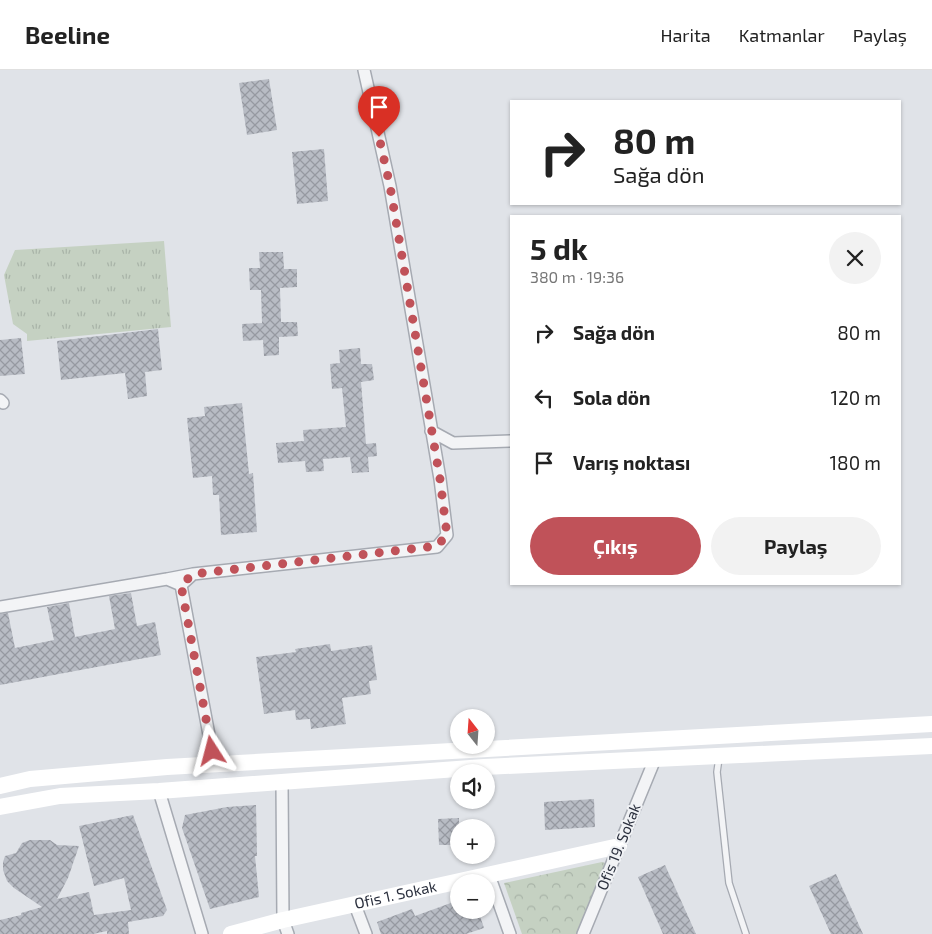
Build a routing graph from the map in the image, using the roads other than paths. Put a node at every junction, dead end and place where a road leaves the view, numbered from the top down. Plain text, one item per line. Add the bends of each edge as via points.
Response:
1 (364, 70) edge
2 (431, 431) junction
3 (510, 441) edge
4 (453, 443) junction
5 (435, 454) junction
6 (193, 574) junction
7 (167, 579) junction
8 (181, 585) junction
9 (0, 607) edge
10 (932, 724) edge
11 (932, 746) edge
12 (720, 756) junction
13 (655, 759) junction
14 (228, 763) junction
15 (282, 782) junction
16 (0, 786) edge
17 (159, 791) junction
18 (0, 807) edge
19 (619, 846) junction
20 (493, 874) edge
21 (450, 884) edge
22 (495, 892) edge
23 (355, 905) junction
24 (286, 927) edge
25 (202, 934) edge
26 (231, 934) edge
27 (366, 934) edge
28 (510, 934) edge
29 (583, 934) edge
30 (746, 934) edge

1 - 2 street via 390,186
2 - 4 street
2 - 5 street
3 - 4 street
4 - 5 street
5 - 6 street via 447,535 437,546
6 - 7 street
6 - 8 street
7 - 8 street
7 - 9 street
8 - 14 street via 212,751
10 - 14 main road
11 - 12 main road
12 - 13 main road
12 - 30 lane via 717,772 729,882
13 - 15 main road via 484,767
13 - 19 street, Ofis 19. Sokak
14 - 16 main road via 30,779
15 - 17 main road
15 - 24 street
17 - 18 main road via 60,796
17 - 25 street
19 - 20 main road, Ofis 1. Sokak
19 - 29 street, Ofis 19. Sokak
21 - 23 main road, Ofis 1. Sokak
22 - 28 street
23 - 24 main road, Ofis 1. Sokak
23 - 27 street
24 - 26 main road, Ofis 1. Sokak

